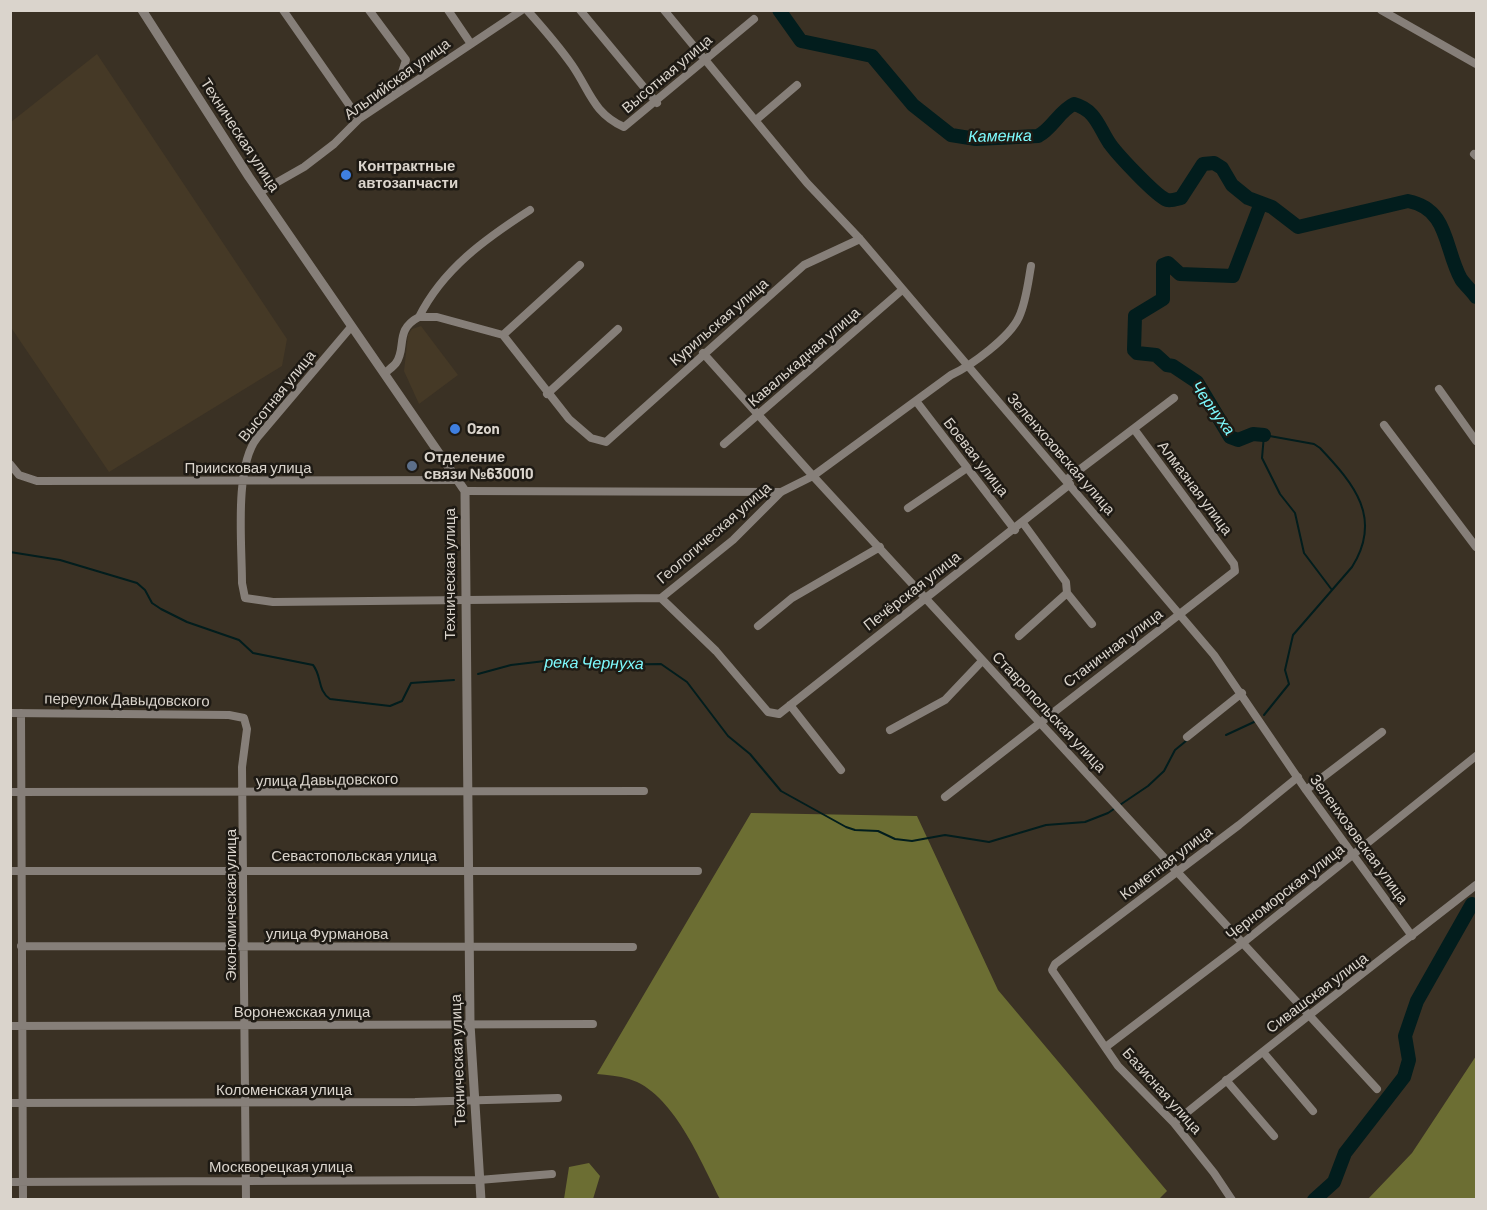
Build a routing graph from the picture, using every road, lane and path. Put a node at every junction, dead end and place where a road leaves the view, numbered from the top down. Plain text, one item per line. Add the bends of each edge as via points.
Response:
1 (142, 10) edge
2 (283, 10) edge
3 (369, 10) edge
4 (448, 10) edge
5 (522, 10) edge
6 (527, 10) edge
7 (580, 10) edge
8 (664, 10) edge
9 (1381, 10) edge
10 (754, 19) dead end
11 (471, 44) junction
12 (705, 60) junction
13 (1476, 64) edge
14 (797, 85) dead end
15 (395, 94) junction
16 (657, 103) junction
17 (359, 119) junction
18 (756, 120) junction
19 (260, 192) junction
20 (530, 210) dead end
21 (860, 239) junction
22 (580, 264) dead end
23 (1031, 266) dead end
24 (902, 290) junction
25 (419, 317) junction
26 (351, 327) junction
27 (618, 329) dead end
28 (503, 335) junction
29 (703, 353) junction
30 (968, 367) junction
31 (385, 373) junction
32 (1439, 389) dead end
33 (547, 394) junction
34 (1174, 398) dead end
35 (916, 401) junction
36 (758, 415) junction
37 (1384, 425) dead end
38 (1134, 429) junction
39 (1476, 441) edge
40 (724, 444) dead end
41 (10, 464) edge
42 (967, 468) junction
43 (813, 477) junction
44 (459, 480) junction
45 (243, 481) junction
46 (1068, 482) junction
47 (465, 490) junction
48 (781, 492) junction
49 (908, 508) dead end
50 (1023, 524) junction
51 (1015, 530) junction
52 (880, 547) junction
53 (1476, 547) edge
54 (1234, 564) joint
55 (1066, 593) junction
56 (926, 596) junction
57 (245, 598) joint
58 (661, 598) junction
59 (465, 600) junction
60 (1179, 615) junction
61 (1092, 624) dead end
62 (758, 626) dead end
63 (1019, 636) dead end
64 (982, 661) junction
65 (1242, 693) junction
66 (790, 705) junction
67 (10, 713) edge
68 (21, 713) junction
69 (244, 718) joint
70 (1039, 722) junction
71 (890, 730) dead end
72 (1382, 732) dead end
73 (1187, 737) dead end
74 (1476, 756) edge
75 (841, 770) dead end
76 (1298, 777) junction
77 (1306, 790) junction
78 (644, 791) dead end
79 (10, 792) edge
80 (20, 792) junction
81 (468, 792) junction
82 (244, 794) junction
83 (945, 797) dead end
84 (1353, 855) junction
85 (470, 869) junction
86 (244, 870) junction
87 (10, 871) edge
88 (20, 871) junction
89 (698, 871) dead end
90 (1177, 872) junction
91 (1476, 885) edge
92 (1412, 936) junction
93 (1244, 942) junction
94 (21, 946) junction
95 (244, 947) junction
96 (469, 947) junction
97 (633, 947) dead end
98 (1052, 970) joint
99 (1309, 1013) junction
100 (470, 1024) junction
101 (593, 1024) dead end
102 (10, 1026) edge
103 (22, 1026) junction
104 (245, 1026) junction
105 (1107, 1046) junction
106 (1263, 1052) junction
107 (1226, 1080) junction
108 (1377, 1089) dead end
109 (558, 1098) dead end
110 (474, 1101) junction
111 (10, 1103) edge
112 (24, 1103) junction
113 (245, 1104) junction
114 (1313, 1111) dead end
115 (1174, 1123) junction
116 (1274, 1136) dead end
117 (552, 1174) dead end
118 (479, 1180) junction
119 (246, 1181) junction
120 (10, 1182) edge
121 (23, 1182) junction
122 (23, 1200) edge
123 (246, 1200) edge
124 (481, 1200) edge
125 (1232, 1200) edge

1 - 19 street, Техническая улица
2 - 17 street
3 - 15 street via 406,60
4 - 11 street
5 - 11 street, Альпийская улица
6 - 16 street, Высотная улица via 572,64 594,105 612,122 624,127
7 - 16 street
8 - 12 street, Зеленхозовская улица
9 - 13 street
10 - 12 street, Высотная улица
11 - 15 street, Альпийская улица
12 - 16 street, Высотная улица
12 - 18 street, Зеленхозовская улица
14 - 18 street
15 - 17 street, Альпийская улица
17 - 19 street, Альпийская улица via 304,168
18 - 21 street, Зеленхозовская улица via 807,183
19 - 26 street, Техническая улица
20 - 25 street via 489,237 447,274 431,293
21 - 24 street, Зеленхозовская улица
21 - 29 street, Курильская улица via 804,265
22 - 28 street
23 - 30 street, Геологическая улица via 1019,319
24 - 30 street, Зеленхозовская улица
24 - 36 street, Кавалькадная улица
25 - 28 street via 437,317
25 - 31 street via 405,329 397,362
26 - 31 street, Техническая улица
26 - 45 street, Высотная улица via 250,448
27 - 33 street
28 - 33 street
29 - 33 street, Курильская улица via 606,442 591,438
29 - 36 street, Ставропольская улица
30 - 35 street, Геологическая улица
30 - 46 street, Зеленхозовская улица
31 - 44 street, Техническая улица
32 - 39 street
34 - 38 street, Печёрская улица
35 - 42 street, Боевая улица
35 - 43 street, Геологическая улица
36 - 40 street, Кавалькадная улица
36 - 43 street, Ставропольская улица
37 - 53 street
38 - 46 street, Печёрская улица
38 - 54 street, Алмазная улица
41 - 45 street, Приисковая улица via 19,475 38,481
42 - 49 street
42 - 51 street, Боевая улица
43 - 48 street, Геологическая улица
43 - 52 street, Ставропольская улица
44 - 45 street, Приисковая улица
44 - 47 street, Техническая улица
45 - 57 street, Высотная улица
46 - 50 street, Печёрская улица
46 - 60 street, Зеленхозовская улица
47 - 48 street
47 - 59 street, Техническая улица
48 - 58 street, Геологическая улица via 733,540
50 - 51 street, Печёрская улица
50 - 55 street via 1066,582
51 - 56 street, Печёрская улица
52 - 56 street, Ставропольская улица
52 - 62 street via 792,598
54 - 60 street, Станичная улица via 1231,576
55 - 61 street
55 - 63 street
56 - 64 street, Ставропольская улица
56 - 66 street, Печёрская улица
57 - 59 street, Геологическая улица via 273,602
58 - 59 street, Геологическая улица
58 - 66 street, Печёрская улица via 716,651 768,712 778,714
59 - 81 street, Техническая улица
60 - 65 street, Зеленхозовская улица
60 - 70 street, Станичная улица
64 - 70 street, Ставропольская улица
64 - 71 street via 945,700
65 - 73 street
65 - 76 street, Зеленхозовская улица
66 - 75 street
67 - 68 street, переулок Давыдовского
68 - 69 street, переулок Давыдовского
68 - 80 street
69 - 82 street, Экономическая улица
70 - 83 street, Станичная улица
70 - 90 street, Ставропольская улица
72 - 77 street
74 - 84 street, Черноморская улица
76 - 77 street, Зеленхозовская улица
76 - 90 street, Кометная улица
77 - 84 street, Зеленхозовская улица
78 - 81 street, улица Давыдовского
79 - 80 street, улица Давыдовского
80 - 82 street, улица Давыдовского
80 - 88 street
81 - 82 street, улица Давыдовского
81 - 85 street, Техническая улица
82 - 86 street, Экономическая улица
84 - 92 street, Зеленхозовская улица
84 - 93 street, Черноморская улица
85 - 86 street, Севастопольская улица
85 - 89 street, Севастопольская улица
85 - 96 street, Техническая улица
86 - 88 street, Севастопольская улица
86 - 95 street, Экономическая улица
87 - 88 street, Севастопольская улица
88 - 94 street
90 - 93 street, Ставропольская улица
90 - 98 street, Кометная улица
91 - 92 street, Сивашская улица
92 - 99 street, Сивашская улица
93 - 99 street, Ставропольская улица
93 - 105 street, Черноморская улица
94 - 95 street, улица Фурманова
94 - 103 street
95 - 96 street, улица Фурманова
95 - 104 street, Экономическая улица
96 - 97 street, улица Фурманова
96 - 100 street, Техническая улица
98 - 105 street, Базисная улица
99 - 106 street, Сивашская улица
99 - 108 street, Ставропольская улица
100 - 101 street, Воронежская улица
100 - 104 street, Воронежская улица
100 - 110 street, Техническая улица
102 - 103 street, Воронежская улица
103 - 104 street, Воронежская улица
103 - 112 street
104 - 113 street, Экономическая улица
105 - 115 street, Базисная улица via 1118,1066
106 - 107 street, Сивашская улица
106 - 114 street
107 - 115 street, Сивашская улица
107 - 116 street
109 - 110 street, Коломенская улица
110 - 113 street, Коломенская улица
110 - 118 street, Техническая улица
111 - 112 street, Коломенская улица
112 - 113 street, Коломенская улица
112 - 121 street
113 - 119 street, Экономическая улица
115 - 125 street, Базисная улица
117 - 118 street, Москворецкая улица
118 - 119 street, Москворецкая улица
118 - 124 street, Техническая улица
119 - 121 street, Москворецкая улица
119 - 123 street, Экономическая улица
120 - 121 street, Москворецкая улица
121 - 122 street

